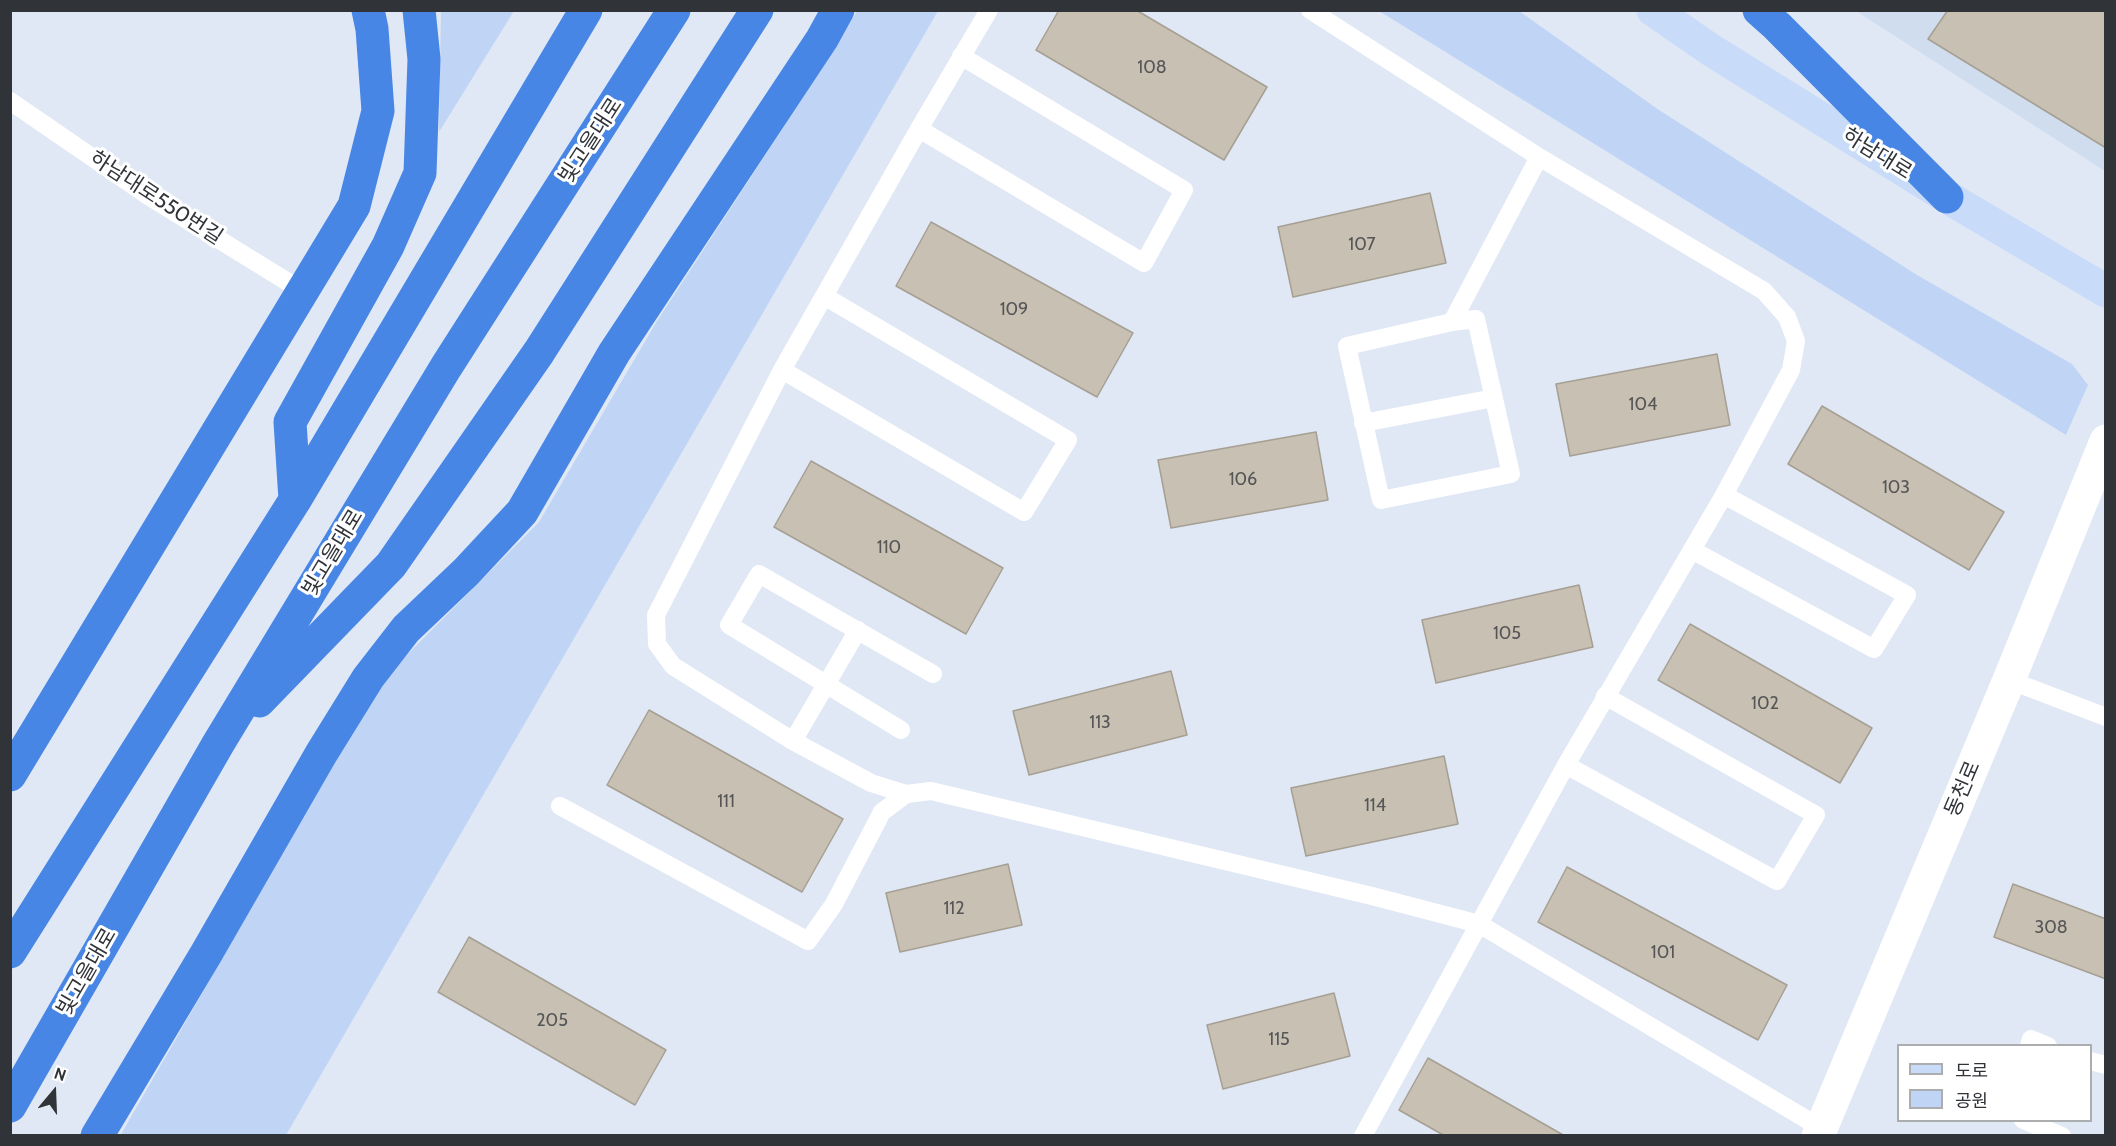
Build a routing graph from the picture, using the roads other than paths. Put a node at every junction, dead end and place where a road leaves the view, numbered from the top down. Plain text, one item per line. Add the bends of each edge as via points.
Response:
1 (368, 10) edge
2 (419, 10) edge
3 (586, 10) edge
4 (674, 10) edge
5 (757, 10) edge
6 (838, 10) edge
7 (989, 10) edge
8 (1311, 10) edge
9 (1653, 10) edge
10 (1768, 16) edge
11 (961, 56) junction
12 (10, 100) edge
13 (919, 129) junction
14 (1539, 157) junction
15 (1947, 197) junction
16 (2106, 291) edge
17 (304, 292) junction
18 (824, 296) junction
19 (1452, 322) junction
20 (782, 370) junction
21 (1494, 398) junction
22 (1363, 423) junction
23 (2106, 441) edge
24 (1724, 495) junction
25 (295, 500) junction
26 (1692, 550) junction
27 (858, 630) junction
28 (933, 674) dead end
29 (2009, 680) junction
30 (827, 683) junction
31 (1605, 696) junction
32 (2106, 717) edge
33 (901, 730) dead end
34 (793, 741) junction
35 (218, 744) junction
36 (1566, 765) junction
37 (10, 775) edge
38 (906, 794) junction
39 (560, 806) dead end
40 (1479, 924) junction
41 (10, 952) edge
42 (2029, 1044) edge
43 (2043, 1044) edge
44 (10, 1106) edge
45 (2028, 1122) edge
46 (1820, 1132) edge
47 (97, 1136) edge
48 (1363, 1136) edge
49 (2062, 1136) edge

1 - 17 highway via 378,111 354,206
2 - 25 highway via 424,59 420,173 388,246 290,422
3 - 25 highway
4 - 35 highway, 빛고을대로 via 446,367
5 - 35 highway via 539,352 391,565
6 - 47 highway via 614,353 522,512 406,629 368,678
7 - 11 lane
8 - 14 lane
9 - 15 street, 하남대로
10 - 15 highway
11 - 13 lane
11 - 13 lane via 1184,190 1144,263
12 - 17 lane, 하남대로550번길 via 150,197
13 - 18 lane
14 - 19 lane
14 - 24 lane via 1764,291 1787,316 1796,341 1791,370
15 - 16 street, 하남대로
17 - 37 highway
18 - 20 lane
18 - 20 lane via 1068,440 1024,512
19 - 21 lane via 1476,319
19 - 22 lane via 1347,346
20 - 34 lane via 656,615 657,644 673,666
21 - 22 lane
21 - 22 lane via 1511,474 1381,500
23 - 29 street, 동천로
24 - 26 lane
24 - 26 lane via 1907,595 1874,649
25 - 41 highway
26 - 31 lane
27 - 28 lane
27 - 30 lane
27 - 30 lane via 759,574 729,625
29 - 32 lane
29 - 46 street, 동천로
30 - 33 lane
30 - 34 lane
31 - 36 lane
31 - 36 lane via 1816,815 1777,881
34 - 38 lane via 871,783
35 - 44 highway, 빛고을대로
36 - 40 lane
38 - 39 lane via 882,812 834,904 808,941
38 - 40 lane via 931,791
40 - 46 lane
40 - 48 lane
42 - 43 lane via 2031,1039
45 - 49 lane

